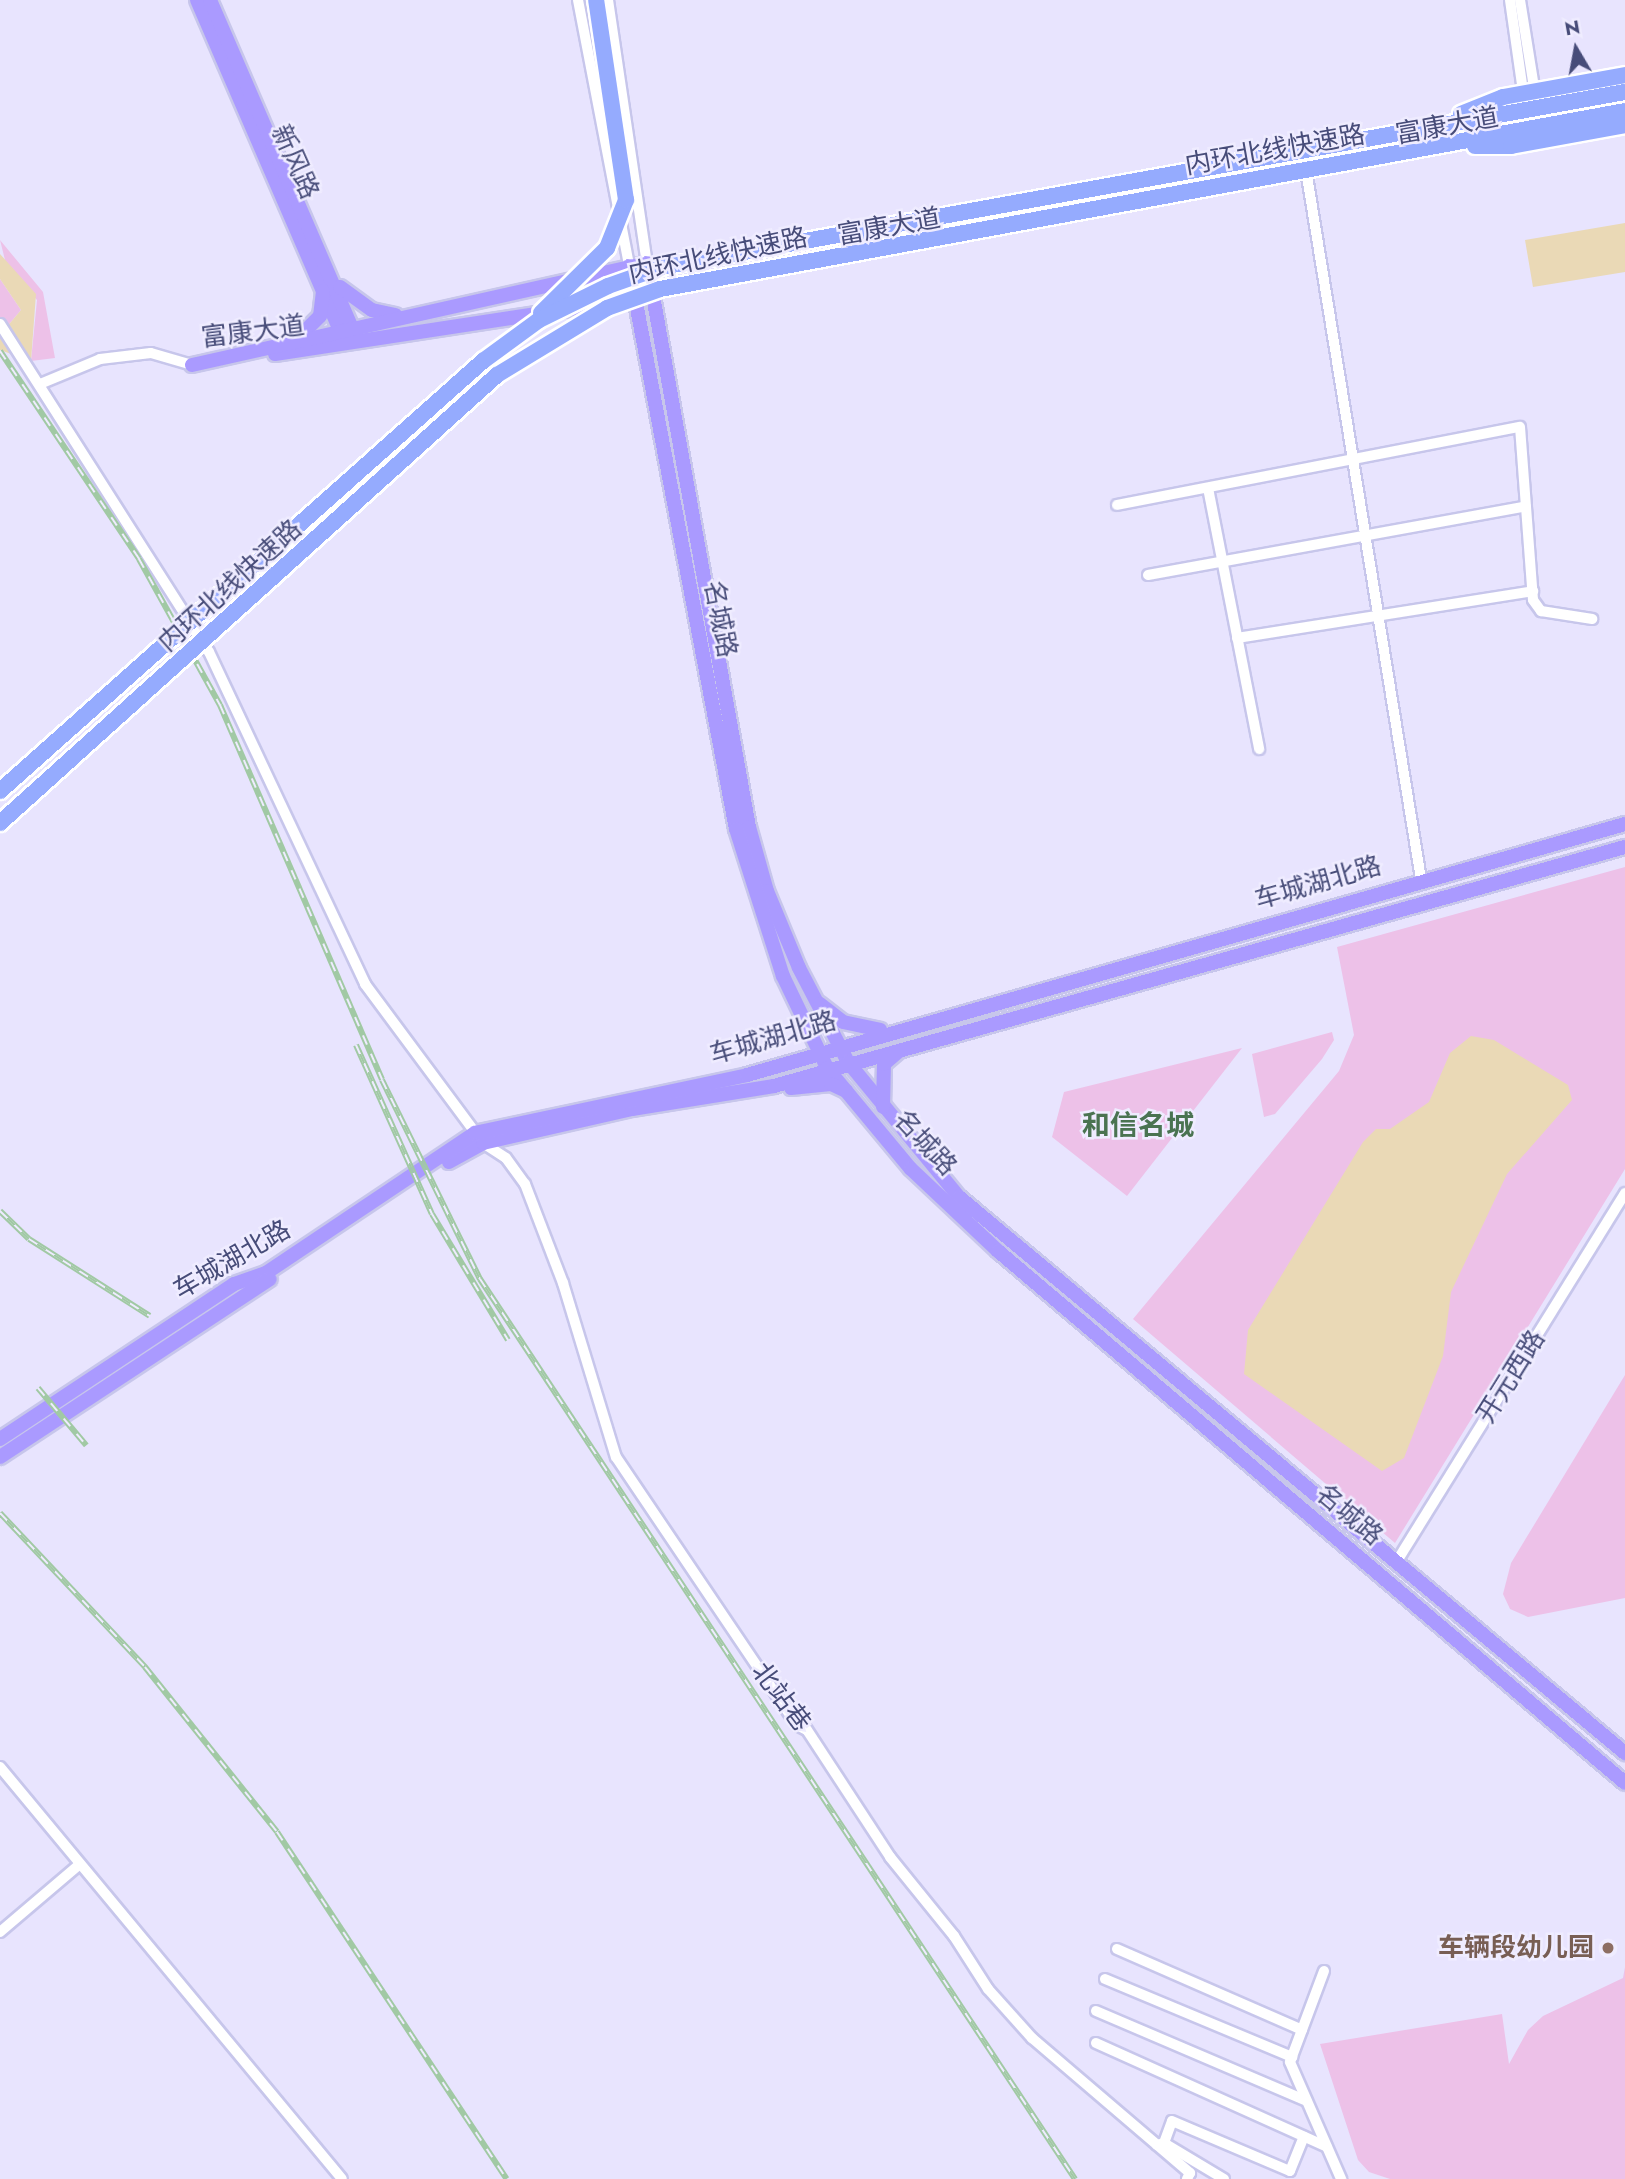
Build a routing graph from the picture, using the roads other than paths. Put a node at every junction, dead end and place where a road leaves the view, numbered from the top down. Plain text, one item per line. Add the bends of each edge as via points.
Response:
1 (197, 0) edge
2 (210, 0) edge
3 (578, 0) edge
4 (596, 0) edge
5 (608, 0) edge
6 (1510, 0) edge
7 (1520, 0) edge
8 (1625, 75) edge
9 (1625, 84) edge
10 (1625, 92) edge
11 (1530, 101) junction
12 (1625, 111) edge
13 (1625, 118) edge
14 (1625, 125) edge
15 (1536, 135) junction
16 (1360, 140) junction
17 (1362, 159) junction
18 (1307, 176) junction
19 (731, 248) junction
20 (647, 263) junction
21 (629, 266) junction
22 (327, 280) junction
23 (736, 280) junction
24 (653, 295) junction
25 (635, 299) junction
26 (404, 316) junction
27 (0, 324) edge
28 (348, 329) junction
29 (295, 341) junction
30 (509, 342) junction
31 (351, 344) junction
32 (192, 365) junction
33 (40, 384) junction
34 (1353, 460) junction
35 (1208, 488) junction
36 (1116, 505) dead end
37 (1526, 506) junction
38 (1366, 537) junction
39 (1222, 561) junction
40 (1148, 575) dead end
41 (1533, 591) junction
42 (1379, 616) junction
43 (1592, 619) dead end
44 (1237, 638) junction
45 (1259, 749) dead end
46 (0, 791) edge
47 (0, 823) edge
48 (1625, 824) edge
49 (1625, 847) edge
50 (1421, 879) junction
51 (816, 1001) junction
52 (801, 1015) junction
53 (896, 1029) junction
54 (839, 1045) junction
55 (904, 1047) junction
56 (818, 1052) junction
57 (786, 1062) junction
58 (848, 1062) junction
59 (827, 1068) junction
60 (846, 1091) junction
61 (632, 1109) junction
62 (883, 1109) junction
63 (479, 1138) junction
64 (1625, 1193) edge
65 (0, 1438) edge
66 (0, 1457) edge
67 (1397, 1562) junction
68 (1625, 1753) edge
69 (0, 1767) edge
70 (1625, 1783) edge
71 (80, 1864) junction
72 (0, 1932) edge
73 (1117, 1949) dead end
74 (1324, 1971) dead end
75 (1105, 1979) dead end
76 (1096, 2011) dead end
77 (1302, 2030) junction
78 (1096, 2043) dead end
79 (1292, 2057) junction
80 (1307, 2101) junction
81 (1304, 2137) junction
82 (1159, 2144) junction
83 (1327, 2147) junction
84 (342, 2179) edge
85 (1188, 2179) edge
86 (1224, 2179) edge
87 (1341, 2179) edge

1 - 22 main road, 新风路
2 - 22 main road, 新风路
3 - 21 street
4 - 30 highway, bridge via 626,200 607,248
5 - 20 street
6 - 11 street
7 - 11 street
8 - 16 highway, bridge via 1503,97 1454,118
9 - 11 main road, 富康大道
10 - 16 highway, 内环北线快速路, bridge
11 - 15 street
11 - 19 main road, 富康大道
12 - 17 highway, 内环北线快速路, bridge
13 - 15 main road, 富康大道
14 - 17 highway, bridge via 1511,146 1459,145
15 - 18 main road, 富康大道
16 - 30 highway, 内环北线快速路, bridge via 662,267 539,320
17 - 47 highway, 内环北线快速路, bridge via 660,289 607,308 497,375
18 - 23 main road, 富康大道
18 - 34 street
19 - 20 main road, 富康大道
19 - 23 main road via 720,254 718,269
20 - 21 main road, 富康大道
20 - 24 main road, 名城路
21 - 25 main road, 名城路
21 - 26 main road, 富康大道
22 - 26 main road via 352,300
22 - 28 main road, 新风路
22 - 29 main road via 320,316
23 - 24 main road, 富康大道
24 - 25 main road, 富康大道
24 - 51 main road, 名城路 via 749,827 767,891
25 - 31 main road, 富康大道
25 - 52 main road, 名城路 via 736,829
26 - 28 main road, 富康大道
27 - 33 street, 北站巷
28 - 29 main road, 富康大道
28 - 31 main road, 新风路
29 - 32 main road, 富康大道
30 - 46 highway, 内环北线快速路, bridge
31 - 32 main road, 富康大道
32 - 33 street via 138,355 100,359
33 - 63 street, 北站巷 via 209,652 365,984
34 - 35 street
34 - 37 street via 1520,427
34 - 38 street
35 - 36 street
35 - 39 street
37 - 38 street
37 - 41 street
38 - 39 street
38 - 42 street
39 - 40 street
39 - 44 street
41 - 42 street
41 - 43 street via 1541,611
42 - 44 street
42 - 50 street
44 - 45 street
48 - 50 main road, 车城湖北路
49 - 55 main road, 车城湖北路
50 - 53 main road, 车城湖北路
51 - 53 main road via 843,1022 868,1030
51 - 54 main road, 名城路
52 - 56 main road, 名城路
52 - 57 main road via 805,1032
53 - 54 main road, 车城湖北路
54 - 56 main road, 车城湖北路
54 - 58 main road, 名城路
55 - 58 main road, 车城湖北路
55 - 62 main road via 884,1064
56 - 57 main road, 车城湖北路
56 - 59 main road, 名城路
57 - 63 main road, 车城湖北路
58 - 59 main road, 车城湖北路
58 - 62 main road, 名城路
59 - 60 main road, 名城路
59 - 61 main road, 车城湖北路 via 774,1086
60 - 61 main road via 812,1084 642,1114
60 - 70 main road, 名城路 via 911,1169 998,1251
61 - 63 main road, 车城湖北路
62 - 67 main road, 名城路 via 959,1197
63 - 65 main road, 车城湖北路 via 266,1273 234,1284
63 - 66 main road, 车城湖北路
63 - 82 street, 北站巷 via 506,1158 538,1210 616,1457 797,1725 807,1730 890,1857 954,1936 988,1989 1032,2038
64 - 67 street, 开元西路
67 - 68 main road, 名城路
69 - 71 street
71 - 72 street
71 - 84 street
73 - 77 street
74 - 77 street
75 - 79 street
76 - 80 street
77 - 79 street
78 - 81 street
79 - 80 street
80 - 83 street
81 - 82 street via 1290,2171 1172,2121
81 - 83 street
82 - 85 street, 北站巷 via 1190,2173
82 - 86 street
83 - 87 street

